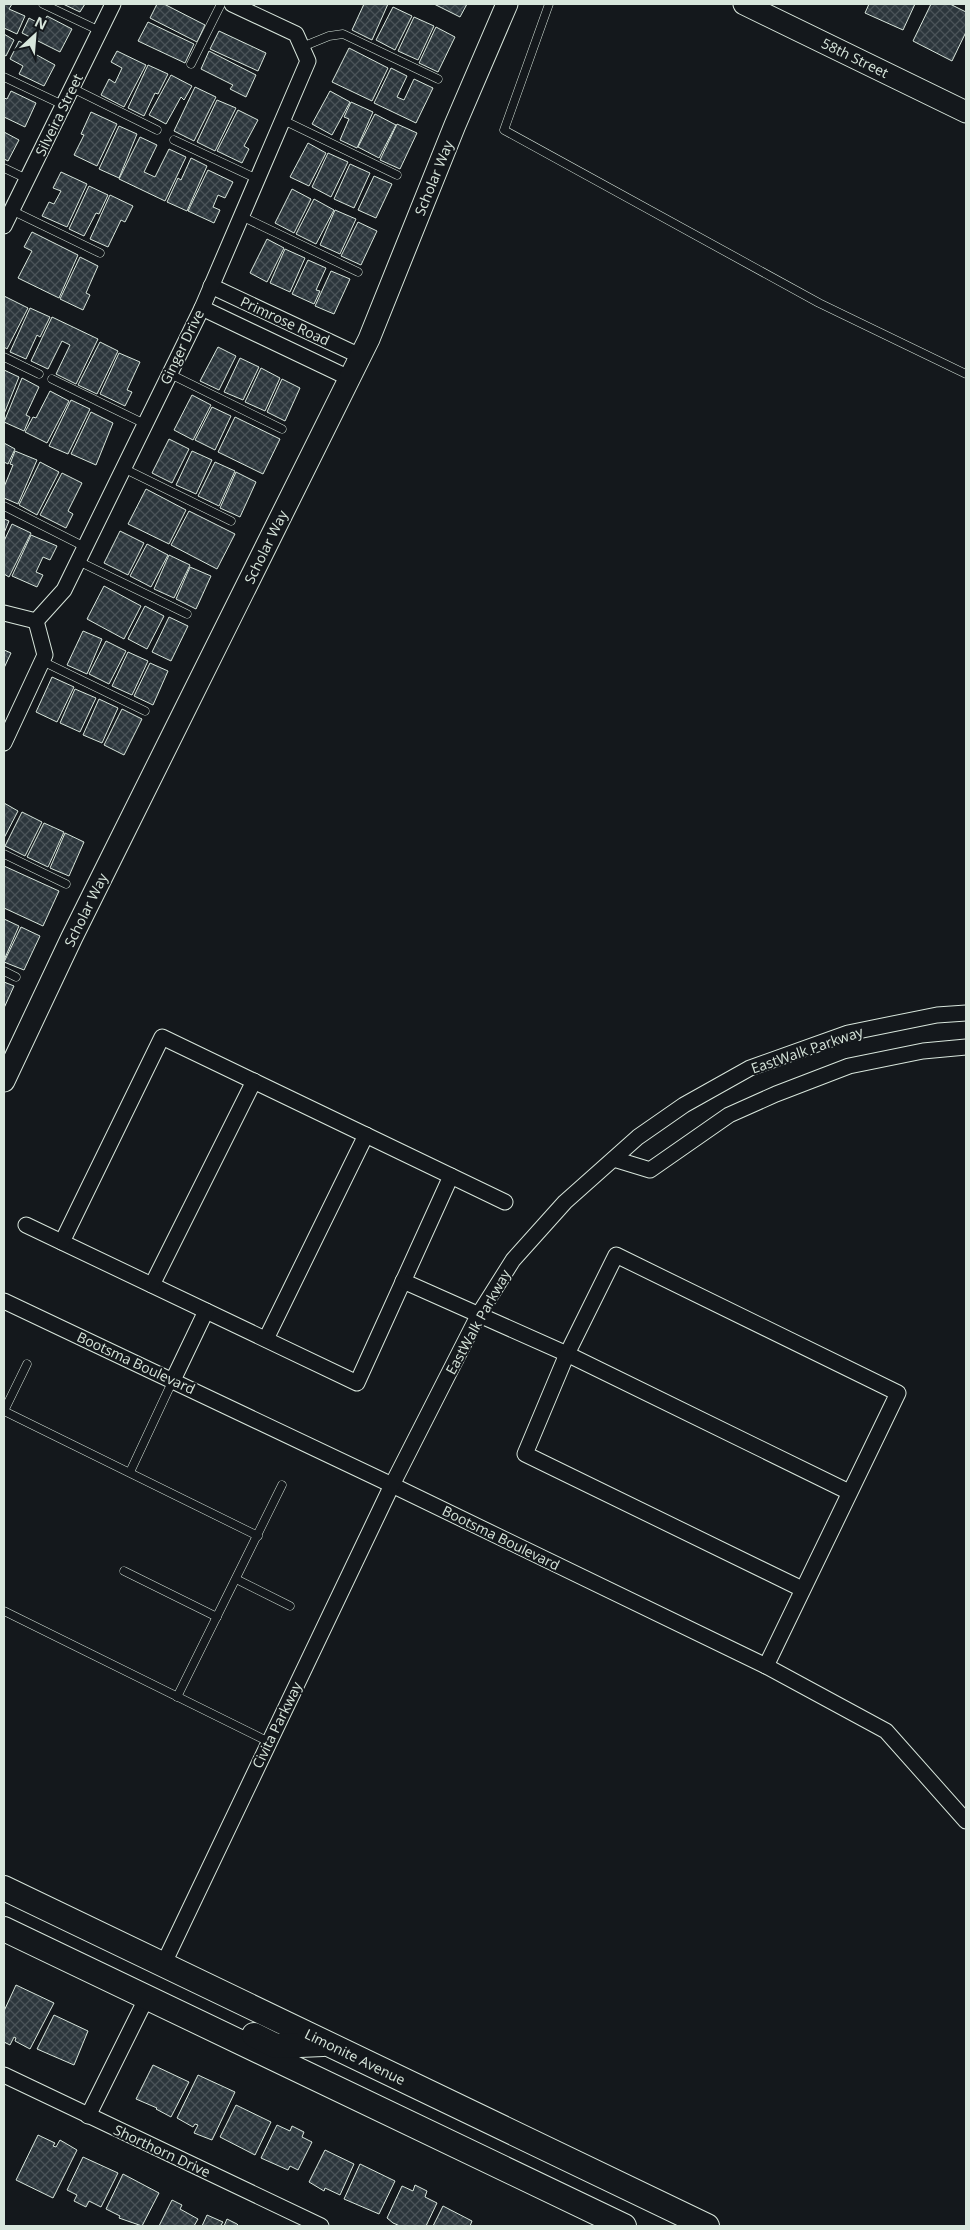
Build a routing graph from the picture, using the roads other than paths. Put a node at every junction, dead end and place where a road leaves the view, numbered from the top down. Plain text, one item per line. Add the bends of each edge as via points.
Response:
1 (43, 4) edge
2 (113, 4) edge
3 (221, 4) edge
4 (232, 4) edge
5 (507, 4) edge
6 (549, 4) edge
7 (744, 4) edge
8 (100, 31) junction
9 (302, 46) junction
10 (192, 64) dead end
11 (4, 77) edge
12 (438, 79) dead end
13 (72, 88) junction
14 (64, 105) junction
15 (966, 112) edge
16 (283, 120) junction
17 (157, 130) dead end
18 (174, 140) dead end
19 (4, 168) edge
20 (397, 175) dead end
21 (27, 179) junction
22 (257, 179) junction
23 (12, 210) junction
24 (241, 216) junction
25 (4, 226) edge
26 (100, 253) dead end
27 (358, 272) dead end
28 (211, 286) junction
29 (202, 308) junction
30 (4, 356) edge
31 (360, 356) junction
32 (40, 374) dead end
33 (170, 374) junction
34 (966, 374) edge
35 (349, 378) junction
36 (52, 379) dead end
37 (145, 424) junction
38 (282, 429) dead end
39 (123, 468) junction
40 (4, 506) edge
41 (231, 521) dead end
42 (85, 547) junction
43 (78, 561) junction
44 (4, 613) edge
45 (187, 614) dead end
46 (36, 621) junction
47 (42, 661) junction
48 (145, 711) dead end
49 (4, 742) edge
50 (4, 854) edge
51 (66, 884) dead end
52 (4, 971) edge
53 (16, 977) dead end
54 (966, 1013) edge
55 (966, 1047) edge
56 (4, 1080) edge
57 (254, 1081) junction
58 (366, 1135) junction
59 (614, 1159) junction
60 (451, 1176) junction
61 (505, 1202) dead end
62 (26, 1225) dead end
63 (62, 1242) junction
64 (404, 1281) junction
65 (152, 1285) junction
66 (4, 1301) edge
67 (206, 1311) junction
68 (479, 1314) junction
69 (266, 1340) junction
70 (567, 1354) junction
71 (27, 1364) dead end
72 (173, 1380) junction
73 (4, 1411) edge
74 (130, 1472) junction
75 (282, 1485) dead end
76 (392, 1485) junction
77 (849, 1492) junction
78 (258, 1536) junction
79 (124, 1571) dead end
80 (236, 1579) junction
81 (802, 1589) junction
82 (290, 1606) dead end
83 (4, 1611) edge
84 (217, 1617) junction
85 (766, 1666) junction
86 (178, 1697) junction
87 (269, 1742) junction
88 (966, 1822) edge
89 (4, 1888) edge
90 (4, 1929) edge
91 (163, 1965) junction
92 (146, 1999) junction
93 (327, 2044) junction
94 (4, 2076) edge
95 (88, 2116) junction
96 (320, 2226) edge
97 (624, 2226) edge
98 (706, 2226) edge

1 - 8 lane
2 - 8 street, Silveira Street
3 - 10 lane
4 - 9 street via 296,34
5 - 31 street, Scholar Way
6 - 34 lane via 504,130 819,302
7 - 15 street, 58th Street
8 - 13 street, Silveira Street
9 - 12 lane via 343,34
9 - 16 street, Ginger Drive via 308,61
11 - 14 lane
13 - 14 street, Silveira Street
13 - 17 lane
14 - 21 street, Silveira Street
16 - 20 lane
16 - 22 street, Ginger Drive
18 - 22 lane
19 - 21 lane
21 - 23 street, Silveira Street
22 - 24 street, Ginger Drive
23 - 25 street, Silveira Street
23 - 26 lane
24 - 27 lane
24 - 28 street, Ginger Drive
28 - 29 street, Ginger Drive
28 - 31 street, Primrose Road
29 - 33 street, Ginger Drive
29 - 35 street, Primrose Road
30 - 32 lane
31 - 35 street, Scholar Way
33 - 37 street, Ginger Drive
33 - 38 lane
35 - 56 street, Scholar Way
36 - 37 lane
37 - 39 street, Ginger Drive
39 - 41 lane
39 - 42 street, Ginger Drive
40 - 42 lane
42 - 43 street, Ginger Drive
43 - 45 lane
43 - 46 street, Ginger Drive via 64,590
44 - 46 street
46 - 47 street via 45,655
47 - 48 lane
47 - 49 street
50 - 51 lane
52 - 53 lane
54 - 59 street, EastWalk Parkway via 937,1015 848,1033 750,1068 684,1105 638,1137
55 - 59 street via 923,1051 849,1066 776,1094 729,1115 650,1170
57 - 58 street
57 - 63 street via 162,1037
57 - 65 street
58 - 60 street
58 - 69 street
59 - 68 street, EastWalk Parkway via 565,1202 514,1260
60 - 61 street
60 - 64 street
62 - 63 street
63 - 65 street
64 - 68 street
64 - 69 street via 357,1383
65 - 67 street
66 - 72 street, Bootsma Boulevard
67 - 69 street
67 - 72 street
68 - 70 street
68 - 76 street, EastWalk Parkway
70 - 77 street
70 - 77 street via 616,1255 890,1389 898,1393
70 - 81 street via 525,1454
71 - 73 lane
72 - 74 lane
72 - 76 street, Bootsma Boulevard
73 - 74 lane
74 - 78 lane
75 - 78 lane
76 - 85 street, Bootsma Boulevard
76 - 87 street, Civita Parkway
77 - 81 street
78 - 80 lane
79 - 84 lane
80 - 82 lane
80 - 84 lane
81 - 85 street
83 - 86 lane
84 - 86 lane
85 - 88 street, Bootsma Boulevard via 886,1732
86 - 87 lane
87 - 91 street, Civita Parkway
89 - 91 main road, Limonite Avenue
90 - 92 main road
91 - 93 main road, Limonite Avenue
92 - 93 main road via 162,1992 276,2046
92 - 95 street
92 - 97 main road
93 - 98 main road, Limonite Avenue
94 - 95 street, Shorthorn Drive
95 - 96 street, Shorthorn Drive

